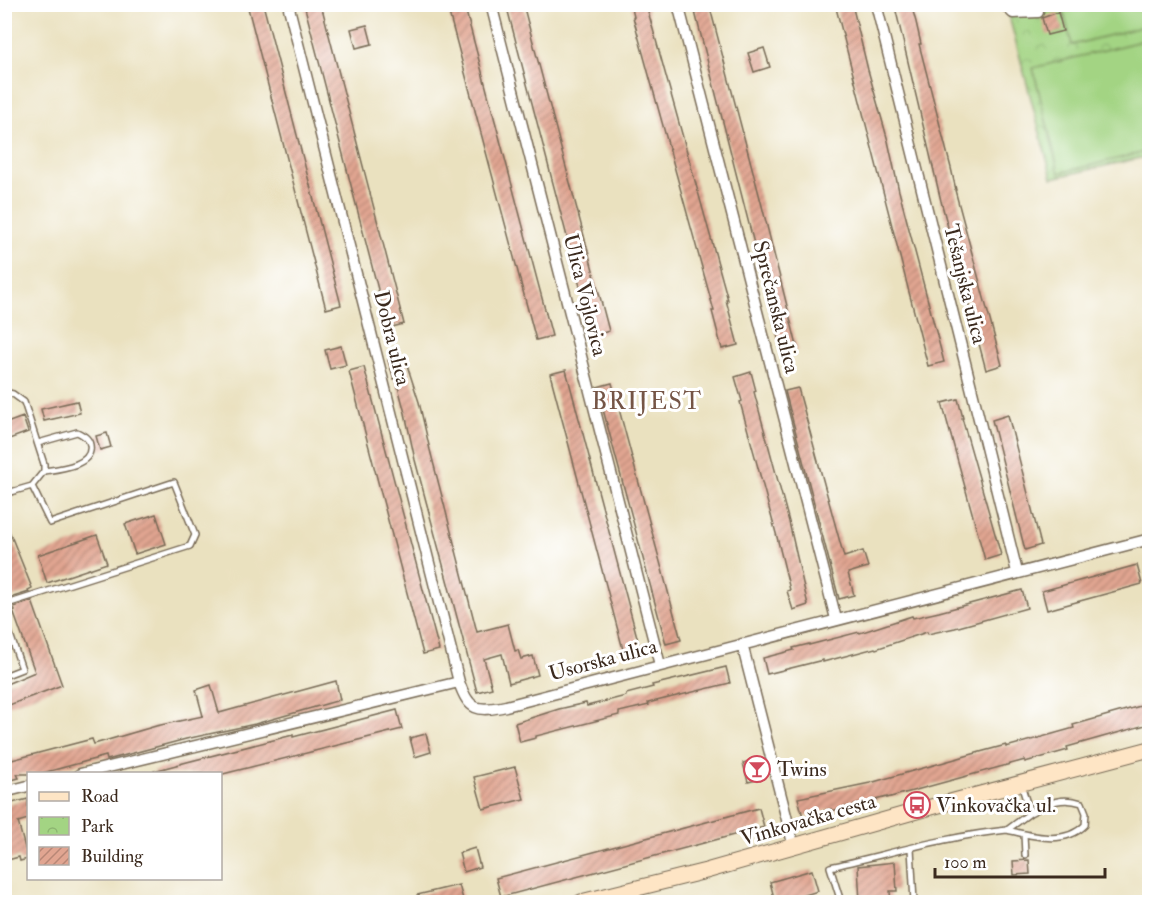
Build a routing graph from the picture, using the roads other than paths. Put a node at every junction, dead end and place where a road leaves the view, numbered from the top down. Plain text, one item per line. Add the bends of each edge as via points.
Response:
1 (288, 4) edge
2 (491, 4) edge
3 (678, 4) edge
4 (876, 4) edge
5 (1005, 4) edge
6 (1038, 12) dead end
7 (4, 392) edge
8 (38, 443) junction
9 (44, 471) junction
10 (32, 486) junction
11 (4, 494) edge
12 (1149, 539) edge
13 (1017, 572) junction
14 (4, 605) edge
15 (4, 617) edge
16 (836, 619) junction
17 (741, 644) junction
18 (660, 665) junction
19 (4, 676) edge
20 (459, 682) junction
21 (1149, 749) edge
22 (88, 772) edge
23 (1020, 783) junction
24 (27, 786) edge
25 (4, 792) edge
26 (1030, 813) junction
27 (1007, 830) junction
28 (1024, 834) junction
29 (794, 847) junction
30 (911, 848) junction
31 (1025, 855) dead end
32 (581, 903) edge
33 (841, 903) edge
34 (914, 903) edge

1 - 20 street, Dobra ulica
2 - 18 street, Ulica Vojlovica
3 - 16 street, Sprečanska ulica
4 - 13 street, Tešanjska ulica
5 - 6 street via 1013,13
7 - 8 lane via 24,402
8 - 9 lane
8 - 9 lane via 77,432 90,442 84,461
9 - 10 lane
10 - 11 lane
10 - 14 lane via 50,523 174,482 195,535 190,546
12 - 13 street, Usorska ulica
13 - 16 street, Usorska ulica
15 - 19 lane via 22,669
16 - 17 street, Usorska ulica
17 - 18 street, Usorska ulica
17 - 29 street
18 - 20 street, Usorska ulica via 489,710 469,704
20 - 22 street
21 - 23 main road, Vinkovačka cesta
23 - 26 lane
23 - 29 main road, Vinkovačka cesta
24 - 25 street
26 - 27 lane
26 - 28 lane via 1069,799 1082,803 1085,825 1060,838
27 - 28 lane
27 - 30 lane
28 - 31 lane
29 - 32 main road, Vinkovačka cesta
30 - 33 lane via 830,867
30 - 34 lane

